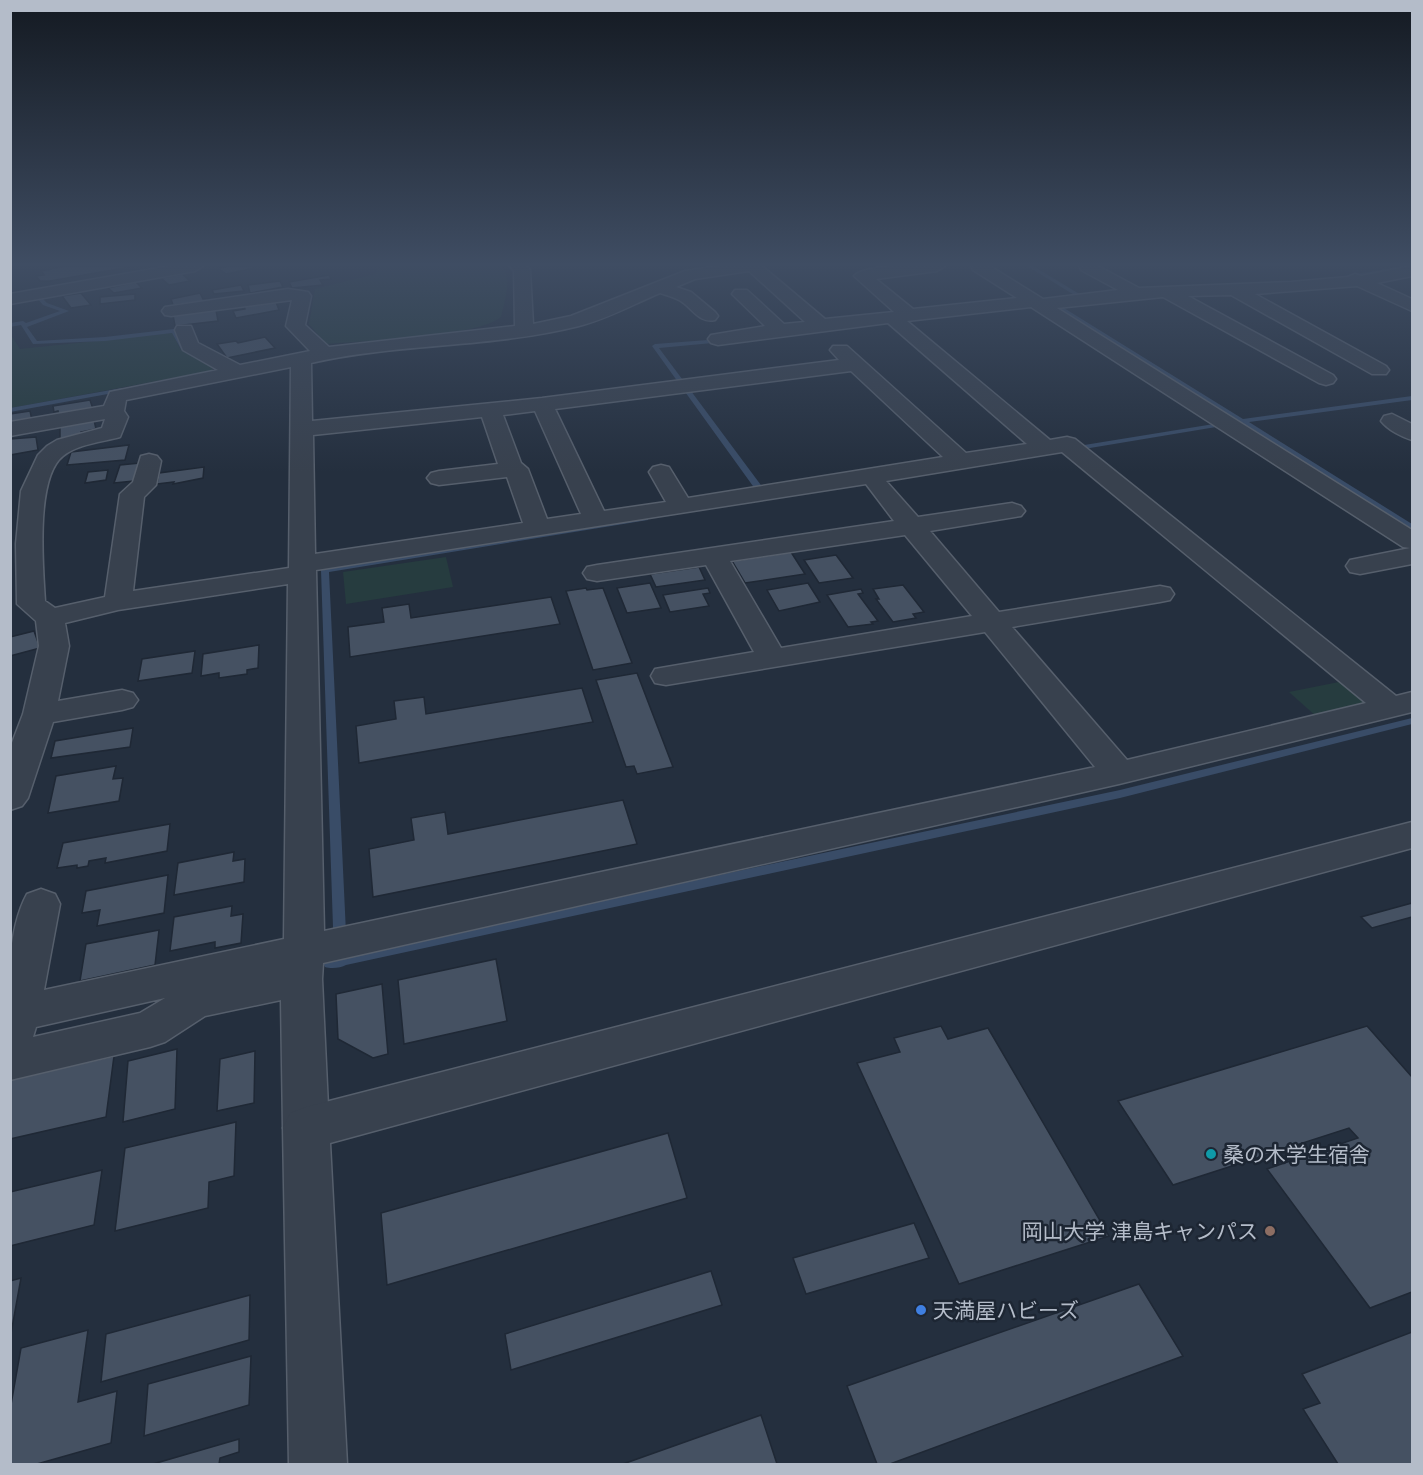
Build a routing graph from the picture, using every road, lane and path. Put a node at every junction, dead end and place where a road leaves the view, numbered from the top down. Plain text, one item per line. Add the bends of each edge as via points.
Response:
1 (186, 335) edge
2 (300, 335) edge
3 (538, 335) edge
4 (747, 335) edge
5 (825, 335) edge
6 (922, 335) edge
7 (1094, 335) edge
8 (1246, 335) edge
9 (1324, 335) edge
10 (532, 337) joint
11 (718, 339) dead end
12 (313, 357) junction
13 (855, 364) junction
14 (1379, 370) dead end
15 (235, 371) junction
16 (1326, 379) dead end
17 (542, 404) junction
18 (490, 409) junction
19 (113, 411) junction
20 (1392, 422) dead end
21 (10, 429) edge
22 (303, 429) junction
23 (1413, 433) edge
24 (1045, 447) junction
25 (960, 460) junction
26 (149, 461) dead end
27 (511, 469) junction
28 (660, 472) dead end
29 (439, 478) dead end
30 (877, 485) dead end
31 (681, 507) junction
32 (1012, 511) dead end
33 (596, 520) junction
34 (912, 526) junction
35 (538, 529) junction
36 (1413, 542) edge
37 (714, 556) junction
38 (1413, 556) edge
39 (1360, 566) dead end
40 (303, 569) junction
41 (597, 573) dead end
42 (1160, 594) dead end
43 (118, 602) junction
44 (50, 618) junction
45 (993, 623) junction
46 (772, 658) junction
47 (666, 676) dead end
48 (122, 700) dead end
49 (1401, 705) edge
50 (39, 714) junction
51 (1119, 773) junction
52 (10, 798) edge
53 (1413, 835) edge
54 (41, 904) dead end
55 (322, 953) junction
56 (13, 1025) edge
57 (10, 1062) edge
58 (306, 1128) junction
59 (318, 1464) edge

1 - 15 street via 190,346
2 - 12 street
3 - 10 street
4 - 11 street
5 - 13 street
6 - 24 street
7 - 36 street
8 - 16 street
9 - 14 street
10 - 12 street
12 - 15 street
12 - 22 street
13 - 17 street
13 - 25 street
15 - 19 street via 117,396
17 - 18 street
17 - 33 street
18 - 22 street
18 - 27 street
19 - 21 street
19 - 44 street via 117,417 112,432 55,451 33,490 29,544 31,604
20 - 23 street
22 - 40 street
24 - 25 street
24 - 49 street via 1067,444 1074,449
25 - 31 street
26 - 43 street via 144,485 132,494
27 - 29 street
27 - 35 street via 516,468
28 - 31 street
30 - 34 street
31 - 33 street
32 - 34 street
33 - 35 street
34 - 37 street
34 - 45 street
35 - 40 street
37 - 41 street
37 - 46 street
38 - 39 street
40 - 43 street
40 - 55 street
42 - 45 street
43 - 44 street
44 - 50 street via 54,646
45 - 46 street
45 - 51 street
46 - 47 street
48 - 50 street
49 - 51 street
50 - 52 street
51 - 55 street
53 - 58 street
54 - 56 street
55 - 56 street
55 - 57 street via 195,1001 150,1029
55 - 58 street
58 - 59 street

